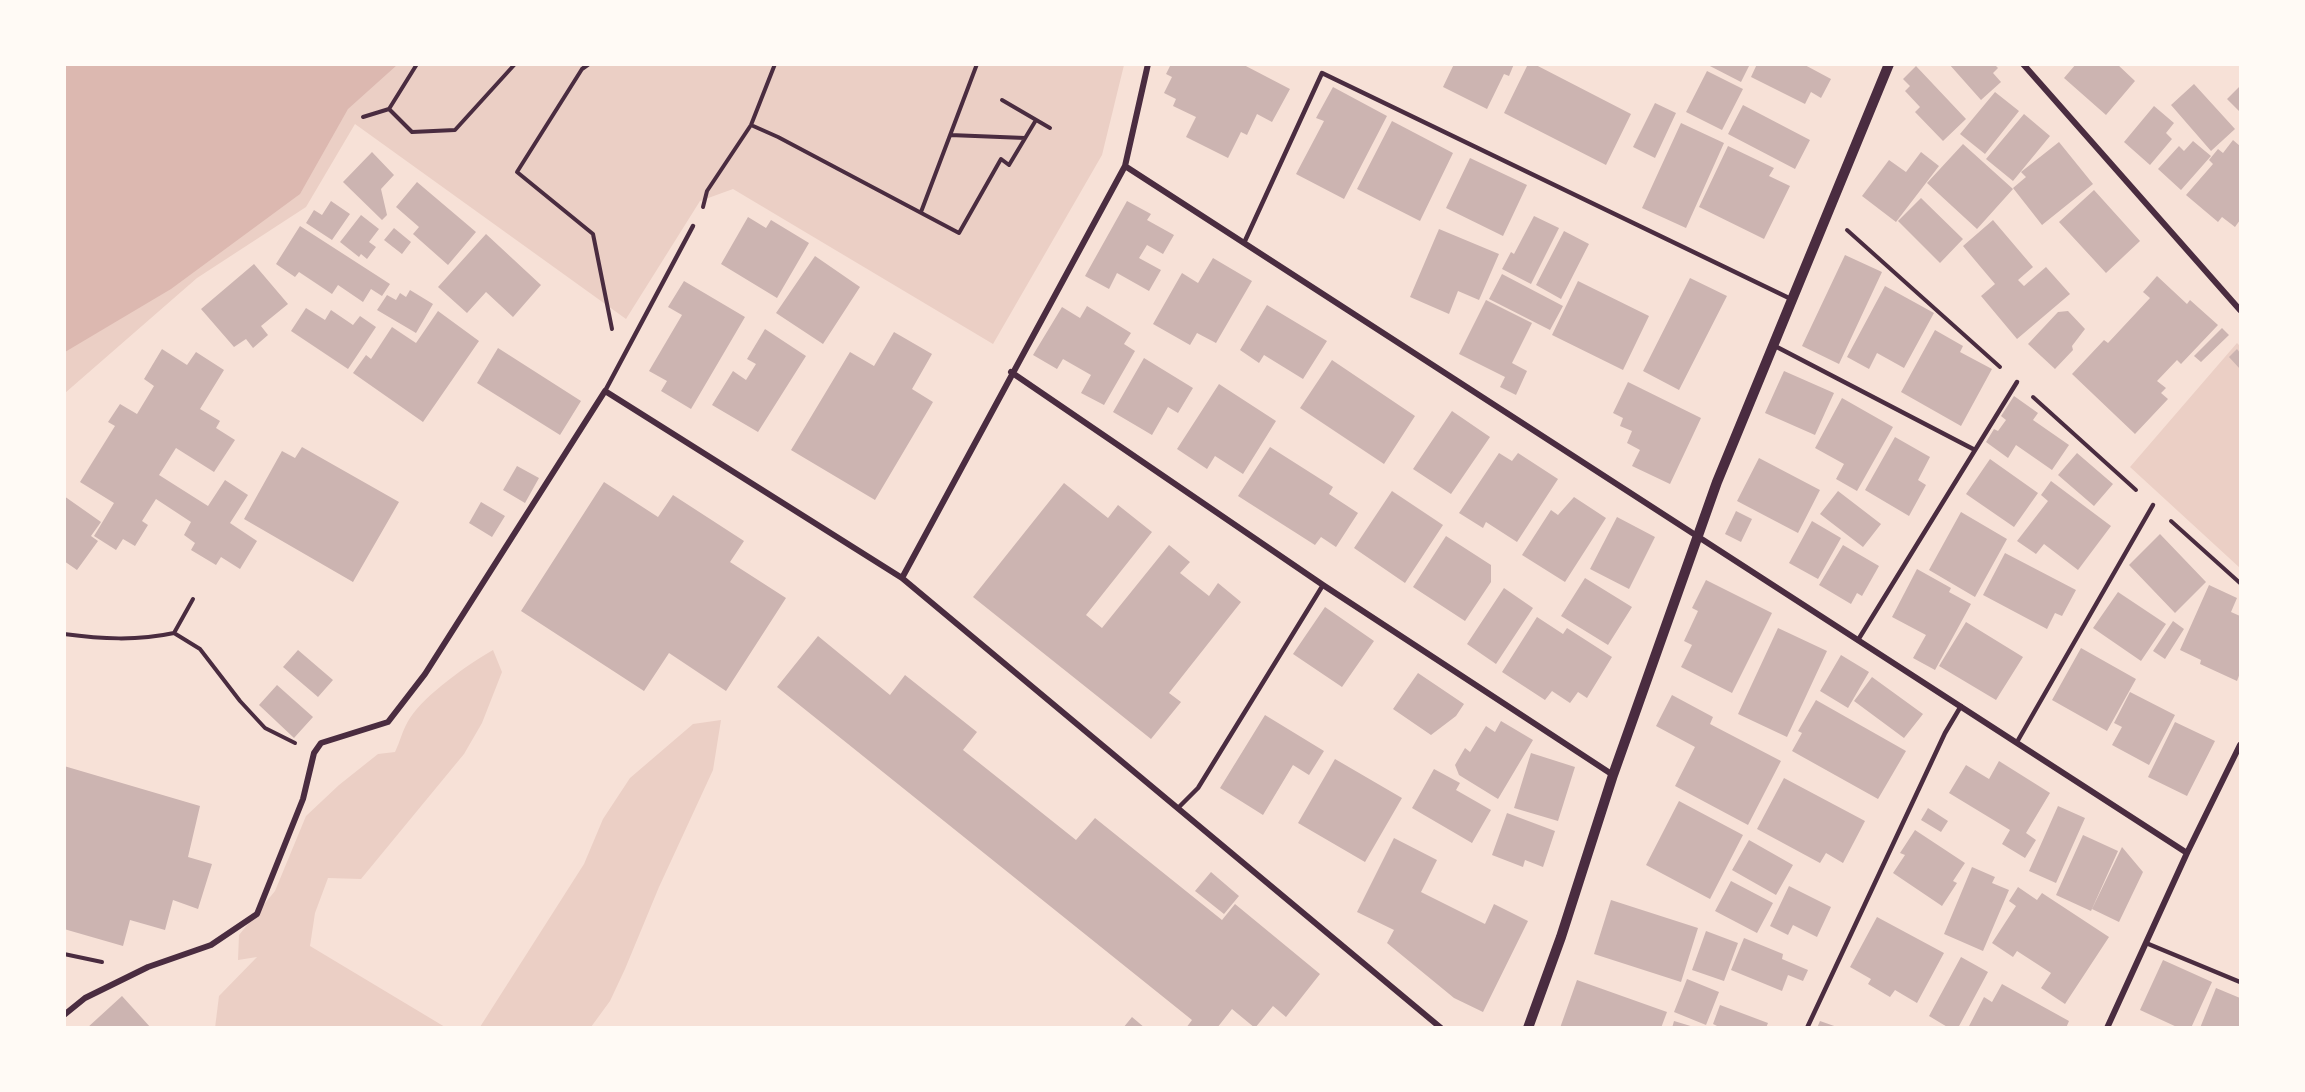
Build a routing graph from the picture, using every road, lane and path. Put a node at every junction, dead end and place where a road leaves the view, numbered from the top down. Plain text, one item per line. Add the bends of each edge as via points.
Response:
1 (417, 64) edge
2 (515, 64) edge
3 (589, 64) edge
4 (775, 64) edge
5 (977, 64) edge
6 (1148, 64) edge
7 (1889, 64) edge
8 (2023, 64) edge
9 (1002, 100) dead end
10 (389, 109) junction
11 (363, 117) dead end
12 (1036, 120) junction
13 (751, 125) junction
14 (1050, 128) dead end
15 (950, 135) junction
16 (1024, 138) junction
17 (1125, 166) junction
18 (921, 212) junction
19 (1827, 212) junction
20 (693, 226) joint
21 (1244, 243) junction
22 (1791, 299) junction
23 (2241, 310) edge
24 (1772, 344) junction
25 (619, 365) junction
26 (1011, 372) junction
27 (2017, 382) junction
28 (605, 391) junction
29 (1975, 450) junction
30 (2153, 505) junction
31 (1698, 536) junction
32 (902, 578) junction
33 (2241, 583) edge
34 (1323, 585) junction
35 (193, 599) dead end
36 (174, 633) junction
37 (64, 634) edge
38 (1858, 640) junction
39 (1961, 706) junction
40 (2017, 742) junction
41 (2241, 745) edge
42 (314, 753) junction
43 (1613, 775) junction
44 (1178, 808) junction
45 (2187, 853) junction
46 (2146, 943) junction
47 (2241, 982) edge
48 (64, 1015) edge
49 (1441, 1028) edge
50 (1528, 1028) edge
51 (1807, 1028) edge
52 (2107, 1028) edge

1 - 10 path
2 - 10 path via 455,130 412,132
3 - 25 path via 582,69 518,172 593,234
4 - 13 path
5 - 15 path
6 - 17 street
7 - 19 street
8 - 23 street
9 - 12 path
10 - 11 path
12 - 14 path
12 - 16 path
13 - 18 path
13 - 20 path via 707,191
15 - 16 path
15 - 18 path
16 - 18 path via 1009,165 1001,159 959,233
17 - 21 street
17 - 26 street
19 - 22 street
19 - 27 path
20 - 25 lane
21 - 22 lane via 1322,73
21 - 31 street
22 - 24 street
24 - 29 lane
24 - 31 street
25 - 28 lane
26 - 32 street
26 - 34 street
27 - 29 lane
27 - 30 path
28 - 32 street
28 - 42 street via 425,674 388,722 321,743
29 - 38 lane
30 - 33 path
30 - 40 lane
31 - 38 street
31 - 43 street
32 - 44 street
34 - 43 street
34 - 44 lane via 1198,788
35 - 36 path
36 - 37 path via 152,638
36 - 42 path via 200,649 265,728
38 - 39 street
39 - 40 street
39 - 51 lane
40 - 45 street
41 - 45 street
42 - 48 street via 303,799 257,914 211,945 148,967 85,998
43 - 50 street
44 - 49 street
45 - 46 street
46 - 47 lane
46 - 52 street

